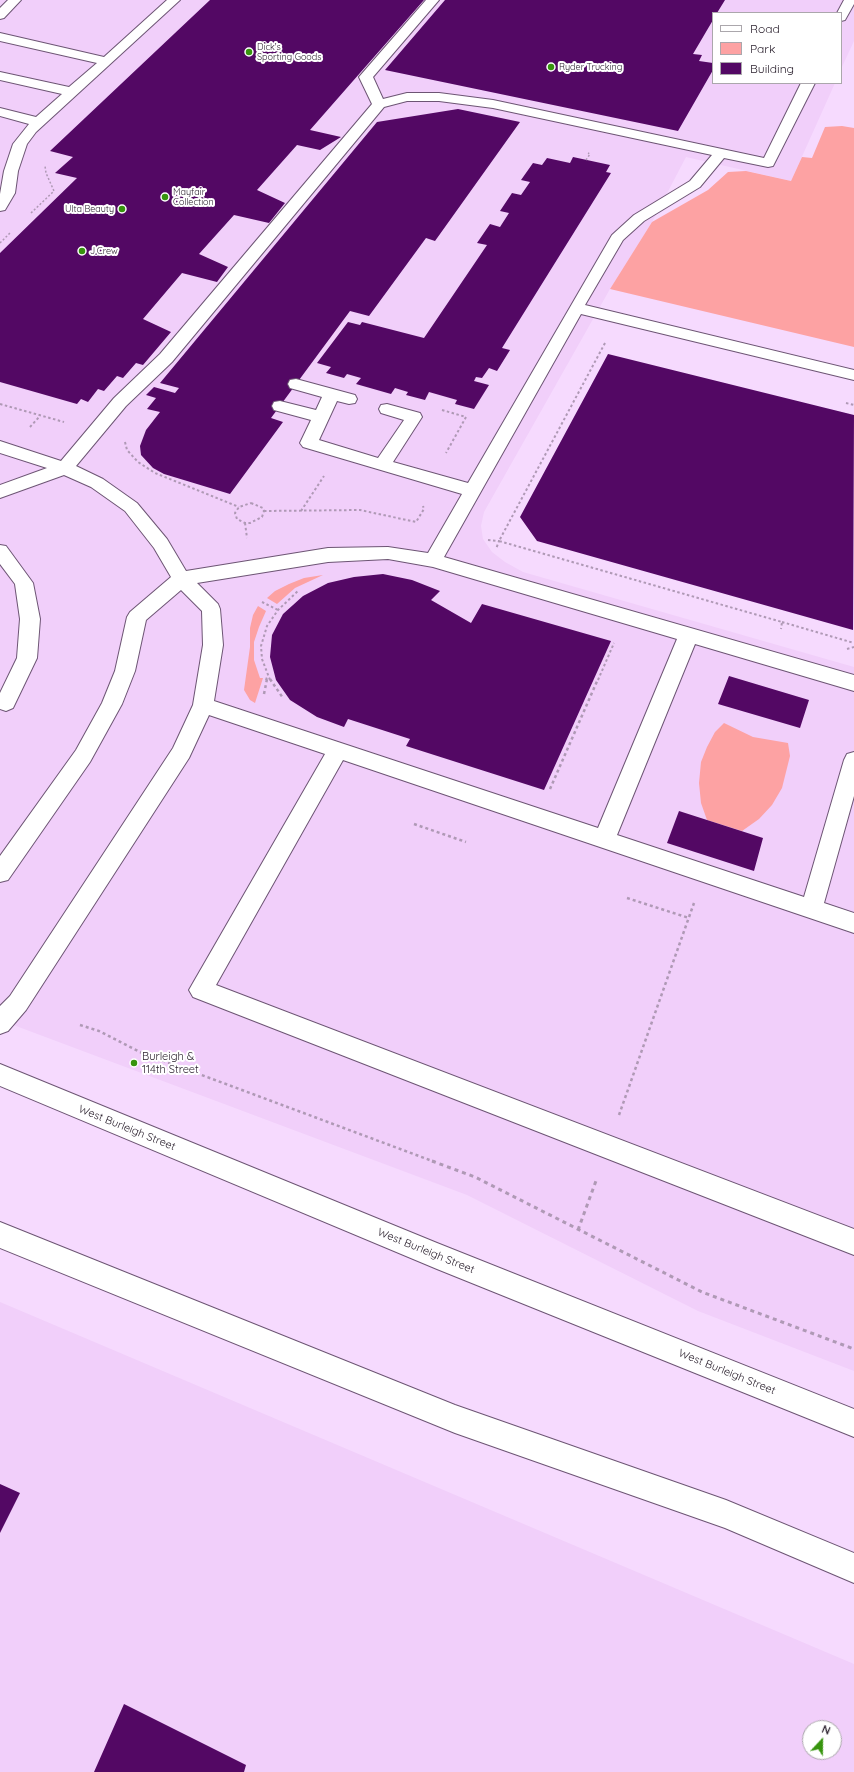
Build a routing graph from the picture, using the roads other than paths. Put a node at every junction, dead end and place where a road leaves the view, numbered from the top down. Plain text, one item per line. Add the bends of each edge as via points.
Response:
1 (15, 0) edge
2 (174, 0) edge
3 (433, 0) edge
4 (850, 0) edge
5 (0, 15) edge
6 (842, 15) edge
7 (0, 37) edge
8 (106, 61) junction
9 (0, 76) edge
10 (808, 84) edge
11 (72, 92) junction
12 (379, 104) junction
13 (0, 112) edge
14 (39, 122) junction
15 (721, 153) junction
16 (0, 207) edge
17 (576, 308) junction
18 (854, 375) edge
19 (296, 384) dead end
20 (332, 394) junction
21 (349, 399) dead end
22 (280, 406) dead end
23 (387, 409) dead end
24 (321, 417) junction
25 (0, 446) edge
26 (382, 466) junction
27 (65, 468) junction
28 (473, 491) junction
29 (0, 492) edge
30 (0, 551) edge
31 (434, 560) junction
32 (181, 579) junction
33 (689, 634) junction
34 (854, 682) edge
35 (0, 701) edge
36 (203, 705) junction
37 (338, 750) junction
38 (854, 760) edge
39 (604, 839) junction
40 (0, 873) edge
41 (811, 909) junction
42 (854, 923) edge
43 (0, 1023) edge
44 (0, 1075) edge
45 (0, 1236) edge
46 (854, 1242) edge
47 (854, 1424) edge
48 (854, 1568) edge

1 - 5 main road
2 - 8 main road
3 - 12 main road via 366,77
4 - 6 main road
7 - 8 main road
8 - 11 main road
9 - 11 main road
10 - 15 main road via 768,163
11 - 14 main road
12 - 15 main road via 407,97 439,97 493,104
12 - 27 main road via 166,358 120,402
13 - 14 main road
14 - 16 main road via 20,144 11,171 8,193
15 - 17 main road via 695,184 639,218 618,238
17 - 18 main road
17 - 28 main road
19 - 20 main road
20 - 21 main road
20 - 24 main road
22 - 24 main road
23 - 26 main road via 414,416
24 - 26 main road via 309,444
25 - 27 main road
26 - 28 main road
27 - 29 main road
27 - 32 main road via 97,483 131,507 161,544
28 - 31 main road
30 - 35 main road via 24,583 30,619 27,658 6,703
31 - 32 main road via 388,553 328,555
31 - 33 main road
32 - 36 main road via 211,609 213,645
32 - 40 main road via 137,617 125,671 112,704 83,756
33 - 34 main road
33 - 39 main road
36 - 37 main road
36 - 43 main road via 182,752 18,1003
37 - 39 main road
37 - 46 main road via 200,990
38 - 41 main road
39 - 41 main road
41 - 42 main road
44 - 47 main road, West Burleigh Street via 437,1256
45 - 48 main road via 447,1416 726,1514

